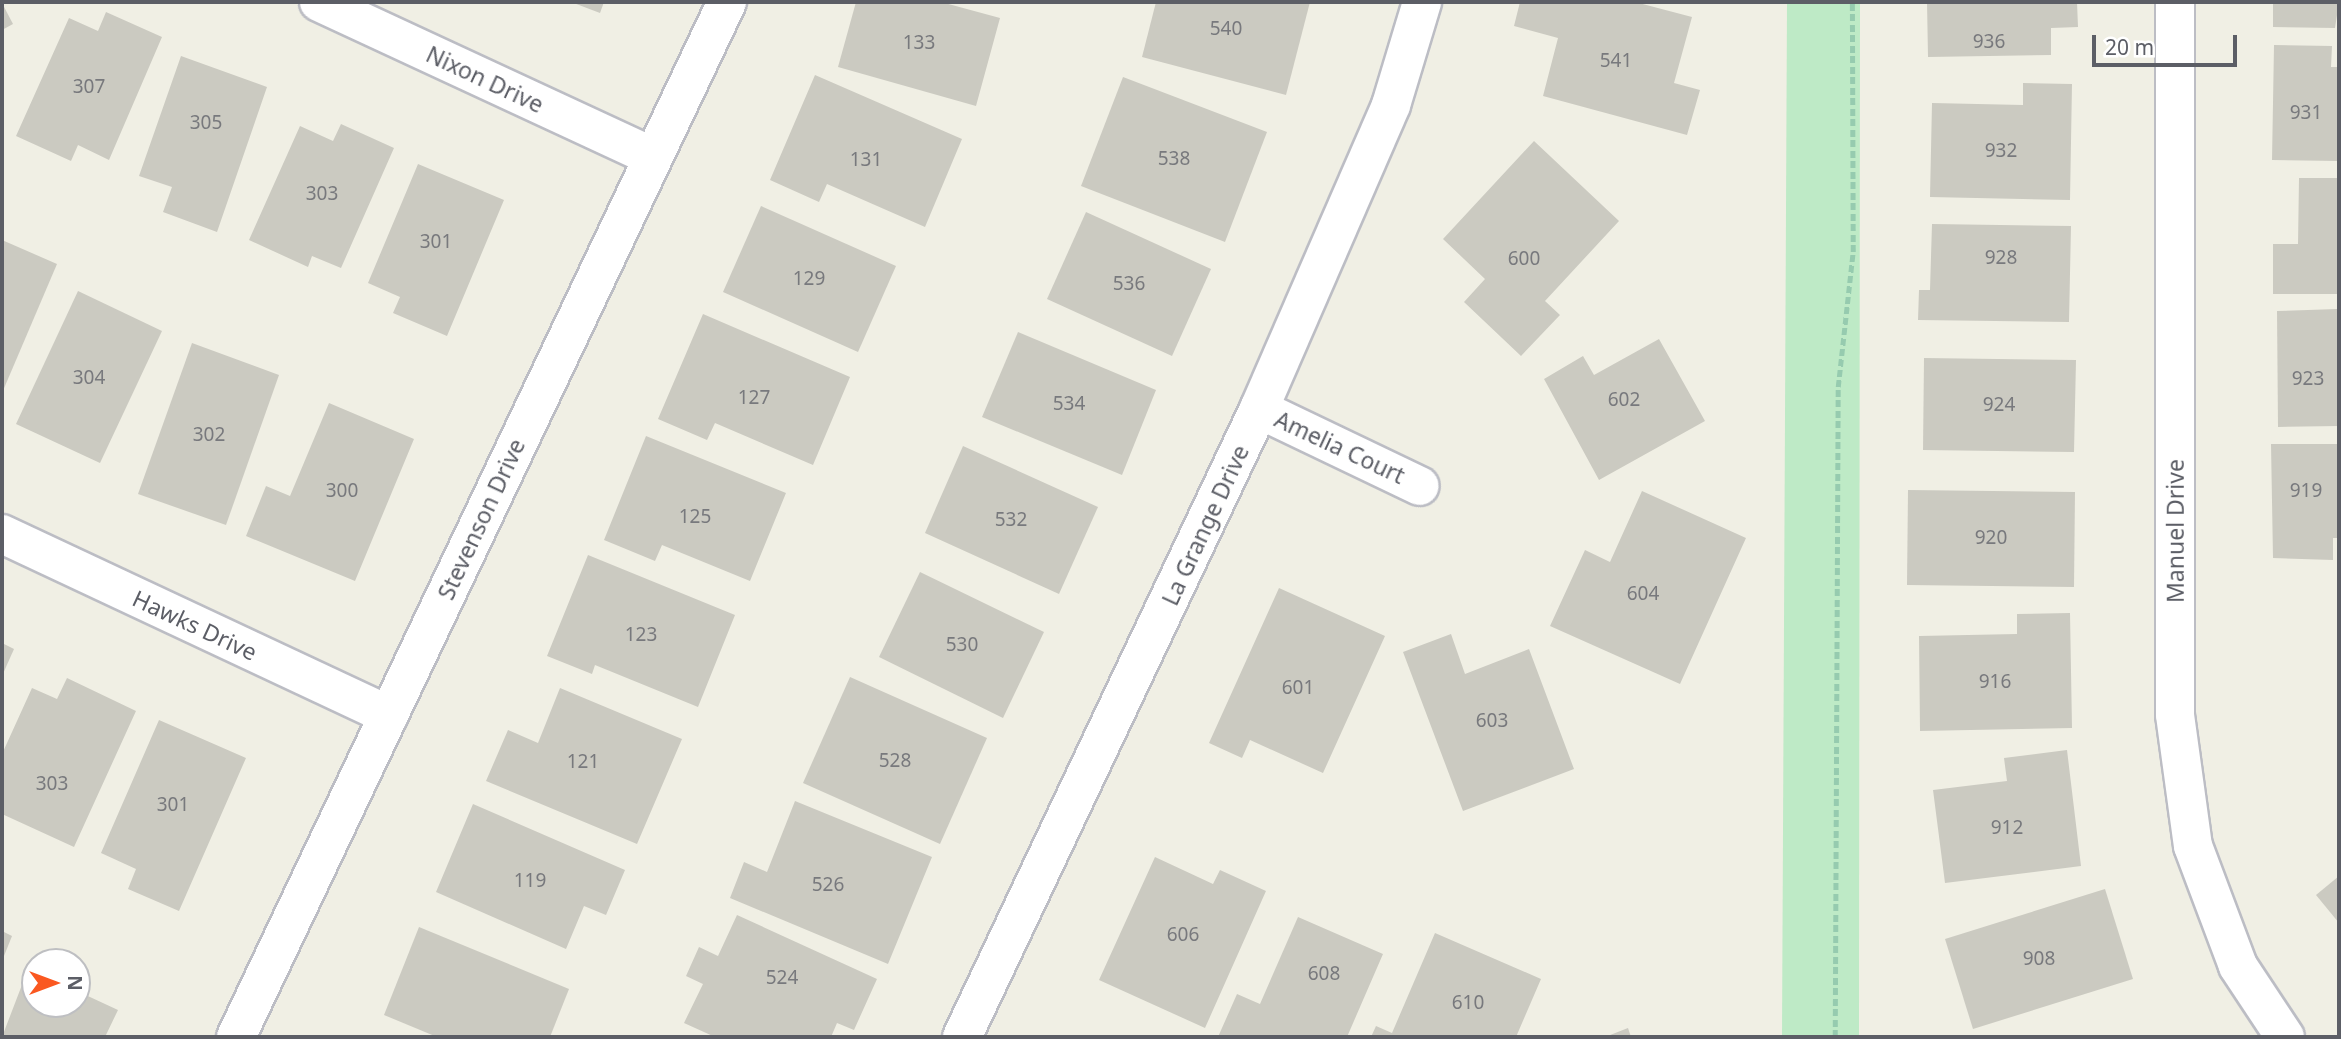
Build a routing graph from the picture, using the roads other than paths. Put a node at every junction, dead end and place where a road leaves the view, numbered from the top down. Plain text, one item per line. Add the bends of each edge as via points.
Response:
1 (319, 2) edge
2 (727, 2) edge
3 (1422, 2) edge
4 (2175, 2) edge
5 (651, 156) junction
6 (1259, 409) junction
7 (1420, 486) dead end
8 (2, 534) edge
9 (389, 715) junction
10 (236, 1037) edge
11 (962, 1037) edge
12 (2286, 1037) edge

1 - 5 street, Nixon Drive
2 - 5 street, Stevenson Drive
3 - 6 street, La Grange Drive via 1391,105
4 - 12 street, Manuel Drive via 2175,715 2193,846 2238,966
5 - 9 street, Stevenson Drive
6 - 7 street, Amelia Court
6 - 11 street, La Grange Drive
8 - 9 street, Hawks Drive
9 - 10 street, Stevenson Drive

